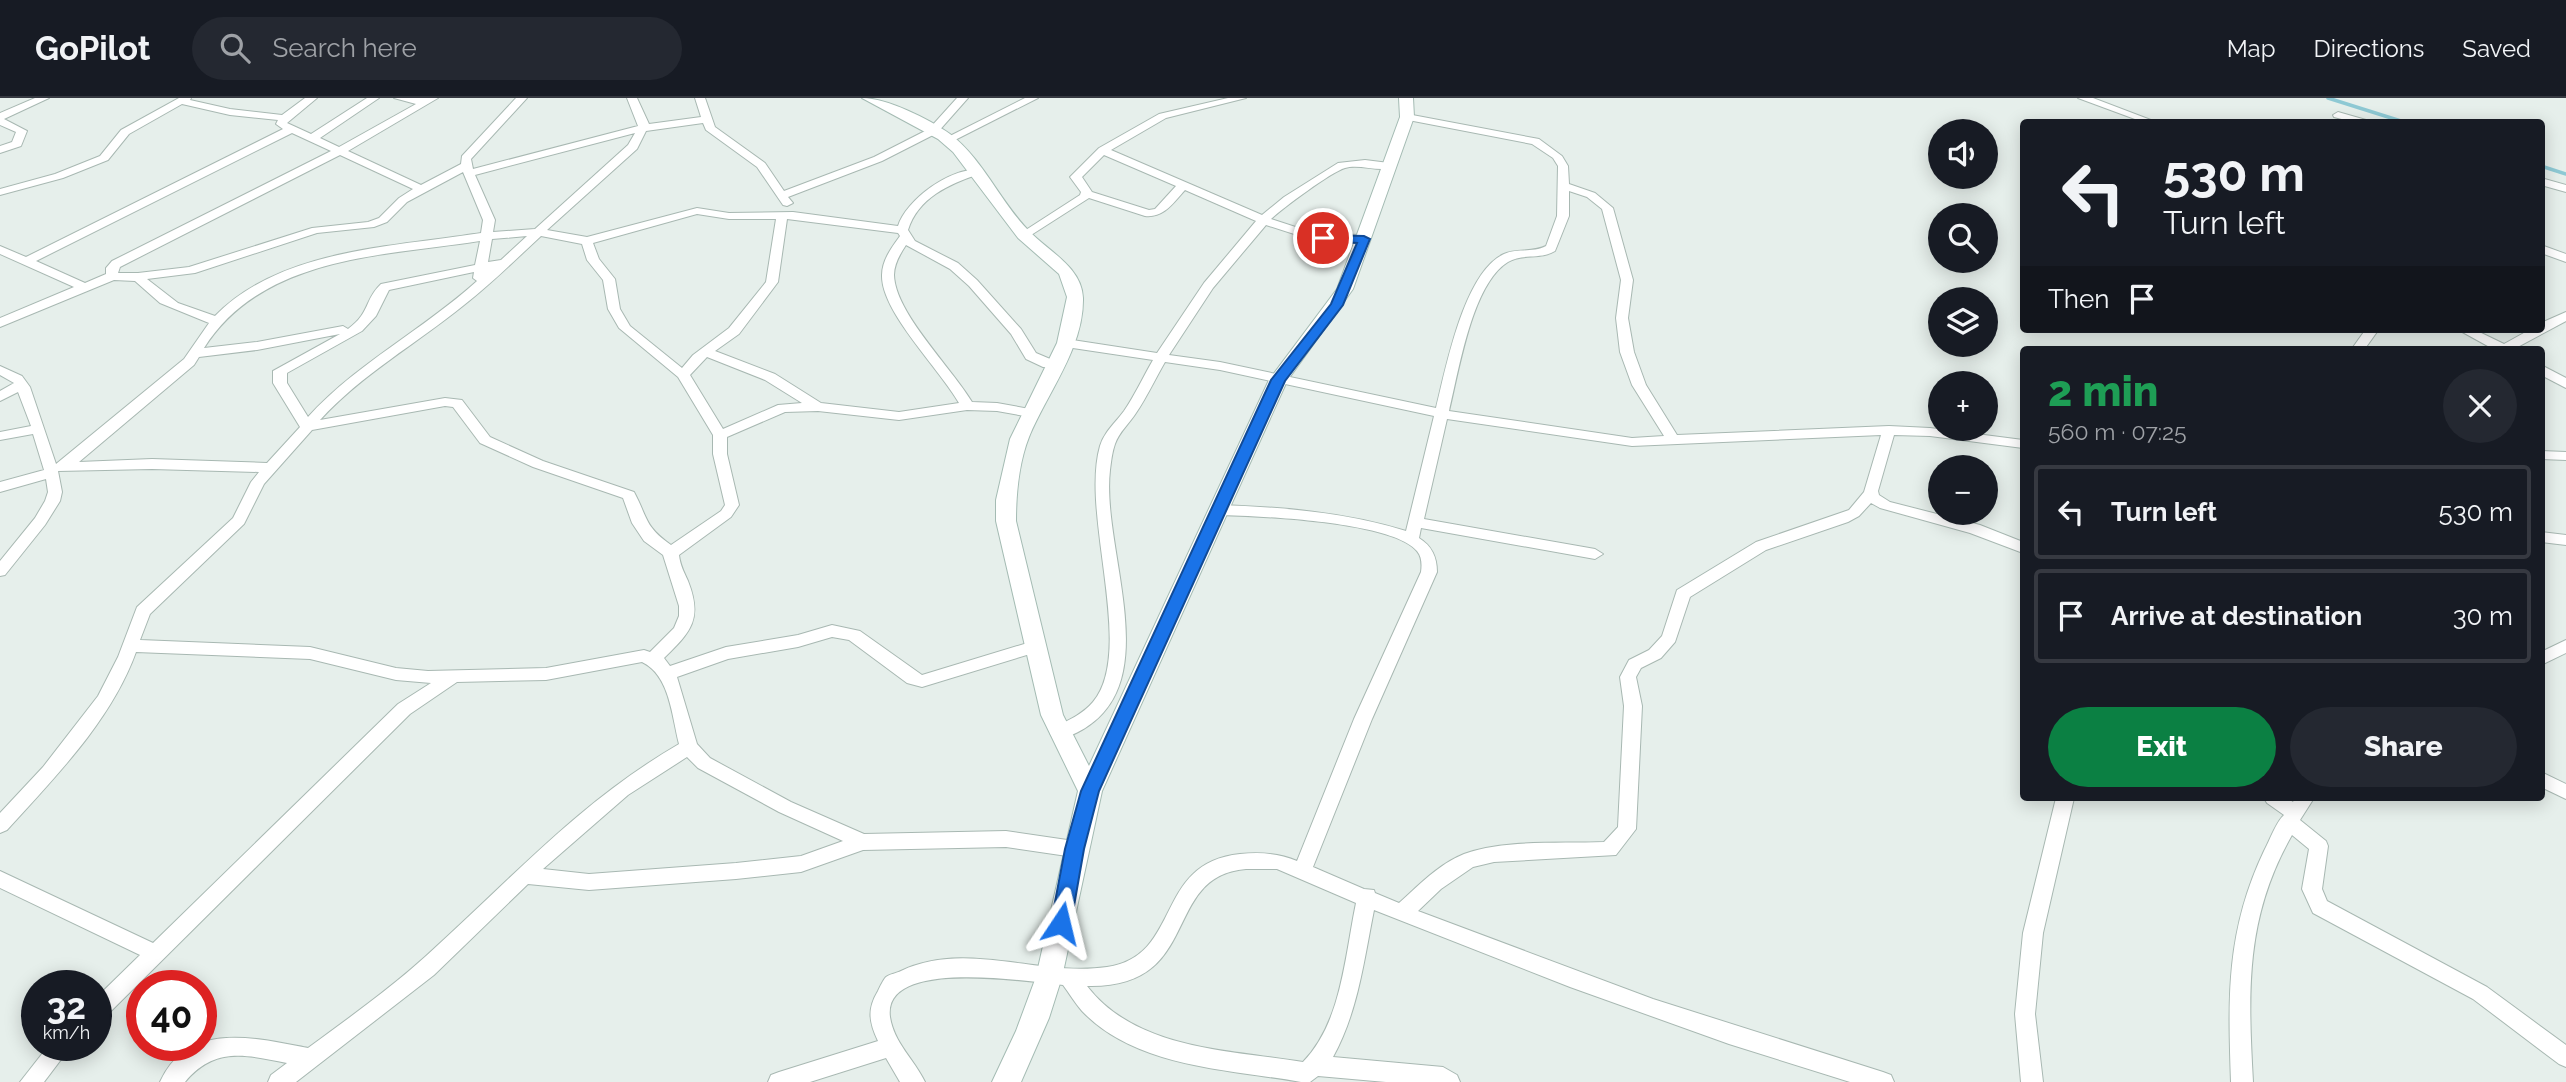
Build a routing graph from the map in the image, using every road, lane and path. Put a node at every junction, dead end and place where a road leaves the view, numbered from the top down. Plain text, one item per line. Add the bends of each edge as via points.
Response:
1 (44, 98) edge
2 (312, 98) edge
3 (374, 98) edge
4 (399, 98) edge
5 (522, 98) edge
6 (632, 98) edge
7 (700, 98) edge
8 (869, 98) edge
9 (963, 98) edge
10 (1033, 98) edge
11 (1241, 98) edge
12 (2082, 98) edge
13 (183, 99) edge
14 (430, 100) edge
15 (1407, 108) edge
16 (2338, 115) dead end
17 (0, 119) edge
18 (706, 119) junction
19 (2142, 119) edge
20 (2352, 119) edge
21 (287, 124) junction
22 (643, 128) junction
23 (940, 135) junction
24 (311, 139) junction
25 (0, 150) edge
26 (1103, 150) junction
27 (338, 152) junction
28 (1389, 166) junction
29 (468, 170) junction
30 (975, 172) junction
31 (2545, 182) edge
32 (1182, 186) junction
33 (1563, 186) junction
34 (421, 189) junction
35 (2566, 189) edge
36 (0, 192) edge
37 (1086, 194) junction
38 (783, 195) junction
39 (787, 215) junction
40 (1264, 220) junction
41 (538, 232) junction
42 (904, 234) junction
43 (1024, 235) junction
44 (487, 236) junction
45 (1364, 239) junction
46 (587, 242) junction
47 (0, 250) edge
48 (2545, 250) edge
49 (2566, 258) edge
50 (25, 262) junction
51 (503, 263) junction
52 (481, 268) junction
53 (113, 276) junction
54 (138, 277) junction
55 (478, 285) junction
56 (84, 287) junction
57 (2566, 316) edge
58 (217, 321) junction
59 (0, 323) edge
60 (2545, 326) edge
61 (359, 327) junction
62 (2471, 333) edge
63 (2533, 333) edge
64 (296, 340) junction
65 (1066, 343) junction
66 (2495, 346) edge
67 (2510, 346) edge
68 (706, 352) junction
69 (197, 353) junction
70 (1160, 358) junction
71 (1055, 364) junction
72 (0, 370) edge
73 (280, 371) junction
74 (2545, 371) edge
75 (683, 375) junction
76 (1278, 380) junction
77 (21, 384) junction
78 (2566, 384) edge
79 (0, 397) edge
80 (967, 406) junction
81 (818, 407) junction
82 (1030, 413) junction
83 (1442, 414) junction
84 (307, 426) junction
85 (36, 429) junction
86 (1889, 430) junction
87 (720, 435) junction
88 (0, 436) edge
89 (1674, 441) junction
90 (2020, 444) edge
91 (2545, 455) edge
92 (2566, 456) edge
93 (268, 468) junction
94 (55, 469) junction
95 (0, 487) edge
96 (1871, 494) junction
97 (1218, 510) junction
98 (1415, 522) junction
99 (2545, 537) edge
100 (1411, 540) junction
101 (2566, 540) edge
102 (2020, 547) edge
103 (671, 553) junction
104 (1594, 554) dead end
105 (0, 571) edge
106 (130, 646) junction
107 (2566, 646) edge
108 (1034, 647) junction
109 (2545, 657) edge
110 (653, 659) junction
111 (667, 674) junction
112 (453, 677) junction
113 (1059, 733) junction
114 (690, 747) junction
115 (2545, 781) edge
116 (1090, 791) junction
117 (2566, 792) edge
118 (2064, 801) edge
119 (2279, 801) edge
120 (2296, 810) edge
121 (0, 825) edge
122 (863, 842) junction
123 (1074, 849) junction
124 (1302, 872) junction
125 (522, 875) junction
126 (0, 879) edge
127 (1367, 897) junction
128 (1403, 912) junction
129 (157, 954) junction
130 (1059, 977) junction
131 (112, 997) edge
132 (892, 1046) junction
133 (2566, 1057) edge
134 (310, 1058) junction
135 (49, 1061) edge
136 (1311, 1073) edge
137 (31, 1082) edge
138 (171, 1082) edge
139 (279, 1082) edge
140 (779, 1082) edge
141 (914, 1082) edge
142 (1006, 1082) edge
143 (1449, 1082) edge
144 (1883, 1082) edge
145 (2032, 1082) edge
146 (2242, 1082) edge

1 - 17 street
2 - 21 street
3 - 24 street
4 - 14 street
5 - 29 street via 472,149 466,158
6 - 22 street via 644,119
7 - 18 street
8 - 23 street
9 - 23 street
10 - 23 street
11 - 26 street via 1163,116
12 - 19 street
13 - 21 street
13 - 36 street via 125,132 104,158
14 - 27 street
15 - 28 street
15 - 33 street via 1535,141 1562,162
16 - 20 street
17 - 25 street via 22,131 17,144
18 - 22 street
18 - 38 street via 715,133 761,165
21 - 24 street
21 - 50 street
22 - 29 street
22 - 41 street via 633,147
23 - 30 street
23 - 38 street
24 - 27 street
26 - 32 street
26 - 37 street via 1076,177
27 - 34 street
27 - 53 street via 116,264
28 - 40 street via 1338,166
28 - 45 street
29 - 34 street
29 - 44 street via 487,211
30 - 42 street via 943,185 916,205 903,222
30 - 43 street
31 - 35 street
32 - 37 street via 1155,214
32 - 40 street
33 - 83 street via 1563,216 1551,248 1508,256 1488,271 1462,329
33 - 89 street via 1591,195 1607,208 1627,280 1622,318 1631,366
34 - 54 street via 370,225 316,230 191,270
37 - 43 street
38 - 39 street
39 - 42 street
39 - 46 street via 692,212
39 - 68 street via 772,282 734,331
40 - 45 street via 1316,237
40 - 70 street via 1199,299
41 - 44 street
41 - 46 street
41 - 51 street
42 - 71 street via 954,265 1016,332 1031,356
42 - 80 street via 891,260 891,290
43 - 65 street via 1066,272 1075,297
44 - 52 street
44 - 58 street via 306,267 250,293
45 - 76 street via 1337,305
46 - 75 street via 593,260 609,279 614,309 625,328
47 - 50 street
48 - 49 street
50 - 56 street
51 - 52 street
51 - 55 street
52 - 55 street
52 - 61 street via 385,287 379,291 372,315
53 - 54 street
53 - 56 street
54 - 58 street via 152,295 172,308
55 - 84 street via 441,318 347,386
56 - 59 street
57 - 60 street
58 - 69 street
61 - 64 street
61 - 73 street
62 - 66 street
63 - 67 street
64 - 69 street
64 - 73 street
65 - 70 street
65 - 71 street
68 - 75 street
68 - 81 street via 770,377
69 - 94 street
70 - 76 street
70 - 113 street via 1106,447 1104,492 1117,617 1114,675 1096,710
71 - 82 street
72 - 77 street
73 - 84 street via 280,383
74 - 78 street
75 - 87 street
76 - 83 street
76 - 97 street
77 - 79 street
77 - 85 street
80 - 81 street via 899,416
80 - 82 street
81 - 87 street via 783,408
82 - 108 street via 1012,464 1006,521
83 - 89 street via 1632,442
83 - 98 street
84 - 93 street
84 - 103 street via 457,403 485,440 538,464 629,495 649,537
85 - 88 street
85 - 94 street
86 - 89 street
86 - 90 street
86 - 96 street
87 - 103 street via 732,505
91 - 92 street
93 - 94 street via 152,464
93 - 106 street via 239,521 143,611
94 - 95 street
94 - 105 street via 55,492 47,510
96 - 102 street via 1885,505 1975,529
96 - 128 street via 1843,519 1761,546 1683,594 1670,638 1655,654 1635,664 1628,677 1633,706 1627,828 1615,845 1597,852 1494,853 1468,861 1434,883
97 - 100 street via 1304,516 1390,531
97 - 116 street
98 - 100 street
98 - 104 street
99 - 101 street
100 - 124 street via 1424,550 1429,572
103 - 110 street via 689,604 688,618
106 - 112 street via 310,653 396,674
106 - 121 street via 105,700
107 - 109 street
108 - 111 street via 922,681 854,635 832,631 716,656
108 - 113 street
110 - 111 street
110 - 112 street via 632,656 546,674
111 - 114 street
112 - 129 street via 404,709
113 - 116 street
114 - 122 street via 720,773
114 - 125 street via 600,804
115 - 117 street
116 - 123 street
118 - 145 street via 2033,933 2025,1014
119 - 120 street
120 - 133 street via 2319,846 2312,889 2320,907 2454,977
120 - 146 street via 2265,869 2249,923 2239,985
122 - 123 street via 1006,839
122 - 125 street via 801,864 736,871 589,882
123 - 130 street
124 - 127 street
124 - 130 street via 1278,862 1247,861 1214,868 1195,886 1153,957 1114,977
125 - 134 street via 419,975
126 - 129 street
127 - 128 street
127 - 136 street via 1330,1048
128 - 144 street via 1697,1023
129 - 131 street
130 - 132 street via 952,967 909,972 882,996 878,1012
130 - 136 street via 1098,1014 1165,1049
130 - 142 street
132 - 140 street
132 - 141 street
134 - 138 street via 229,1044 209,1047
134 - 139 street
135 - 137 street
136 - 143 street via 1443,1077

